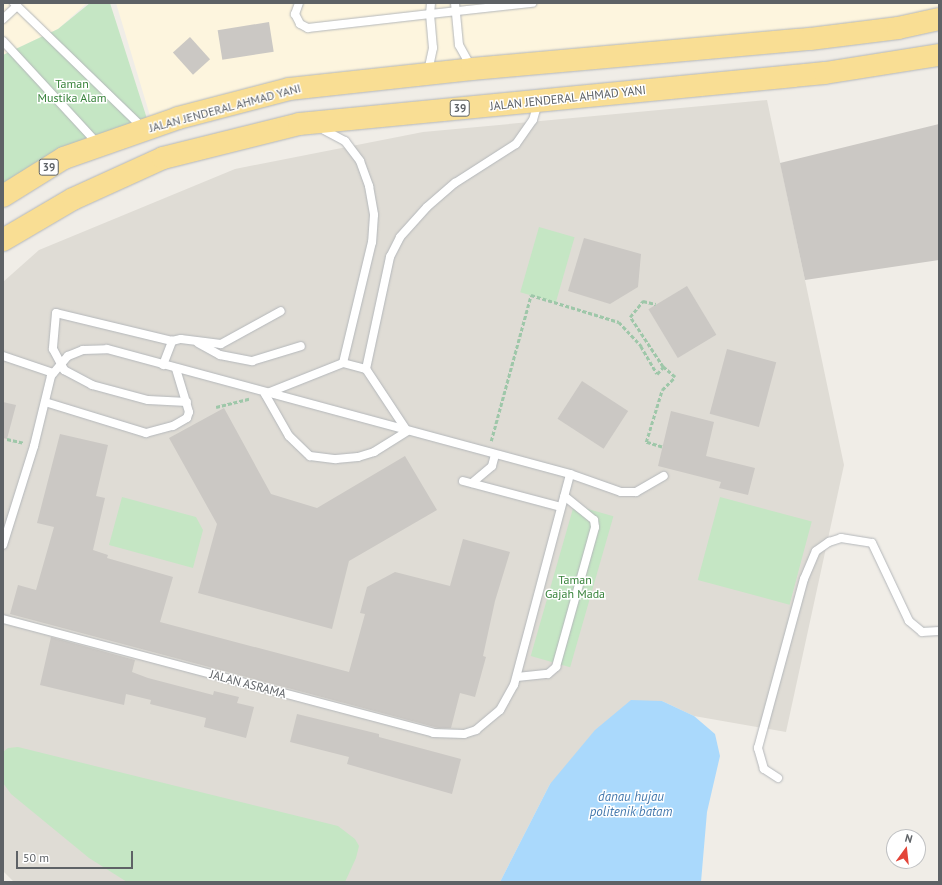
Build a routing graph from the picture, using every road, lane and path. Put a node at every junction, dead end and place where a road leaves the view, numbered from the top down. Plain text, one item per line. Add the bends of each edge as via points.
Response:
1 (299, 3) edge
2 (432, 3) edge
3 (532, 3) edge
4 (15, 5) edge
5 (455, 7) edge
6 (430, 14) junction
7 (3, 19) edge
8 (939, 19) edge
9 (3, 41) edge
10 (939, 55) edge
11 (472, 69) junction
12 (428, 73) junction
13 (538, 102) junction
14 (178, 118) junction
15 (299, 124) junction
16 (144, 129) junction
17 (99, 145) junction
18 (186, 151) junction
19 (3, 196) edge
20 (3, 240) edge
21 (656, 304) dead end
22 (281, 311) dead end
23 (172, 341) junction
24 (198, 343) junction
25 (301, 346) dead end
26 (3, 356) edge
27 (61, 362) junction
28 (342, 363) junction
29 (163, 365) junction
30 (663, 367) junction
31 (176, 369) junction
32 (366, 369) junction
33 (53, 372) junction
34 (265, 394) junction
35 (45, 402) junction
36 (188, 402) junction
37 (216, 407) dead end
38 (407, 431) junction
39 (7, 439) dead end
40 (34, 446) junction
41 (662, 447) dead end
42 (491, 454) junction
43 (570, 474) junction
44 (664, 476) dead end
45 (463, 482) dead end
46 (472, 483) junction
47 (564, 496) junction
48 (561, 507) junction
49 (3, 545) edge
50 (3, 619) edge
51 (939, 631) edge
52 (517, 677) junction
53 (778, 778) dead end

1 - 6 lane via 295,14 300,24 308,28
2 - 6 lane
3 - 5 lane
4 - 7 lane
4 - 16 lane
5 - 6 lane
5 - 11 lane via 459,45
6 - 12 lane via 433,48
8 - 11 highway, JALAN JENDERAL AHMAD YANI / 39 via 898,28 810,39
9 - 17 lane
10 - 13 highway, JALAN JENDERAL AHMAD YANI / 39 via 825,73
11 - 12 highway, JALAN JENDERAL AHMAD YANI / 39
12 - 14 highway, JALAN JENDERAL AHMAD YANI / 39 via 289,89
13 - 15 highway, JALAN JENDERAL AHMAD YANI / 39
13 - 32 lane via 533,120 516,144 455,183 427,207 400,237 390,257
14 - 16 highway, JALAN JENDERAL AHMAD YANI / 39
14 - 18 highway via 174,134
15 - 18 highway, JALAN JENDERAL AHMAD YANI / 39
15 - 28 lane via 333,132 345,140 360,161 369,186 374,215 372,242
16 - 17 highway, JALAN JENDERAL AHMAD YANI / 39
17 - 19 highway, JALAN JENDERAL AHMAD YANI / 39 via 64,158
18 - 20 highway, JALAN JENDERAL AHMAD YANI / 39 via 120,175
21 - 30 path via 643,302 630,317
22 - 24 lane via 221,344
23 - 24 lane via 181,339
23 - 27 lane via 56,313 53,348
23 - 29 lane
24 - 25 lane via 220,355 252,361
26 - 33 lane
27 - 29 lane via 75,352 107,349
27 - 33 lane
27 - 36 lane via 71,376 92,385 148,400
28 - 32 lane
28 - 34 lane
29 - 31 lane
30 - 41 path via 675,377 662,390 646,442
30 - 42 path via 656,374 641,346 619,322 531,295
31 - 34 lane
31 - 36 lane
32 - 38 lane
33 - 35 lane
34 - 37 path
34 - 38 lane
34 - 38 lane via 289,436 310,456 358,457 374,452
35 - 36 lane via 146,433 173,426 187,418
35 - 40 lane
38 - 42 lane
39 - 40 path
40 - 49 lane
42 - 43 lane
42 - 46 lane via 492,466
43 - 44 lane via 630,493
43 - 47 lane, JALAN ASRAMA
45 - 46 lane
46 - 48 lane
47 - 48 lane, JALAN ASRAMA
47 - 52 lane via 594,520 595,527 556,667 548,674
48 - 52 lane, JALAN ASRAMA
50 - 52 lane, JALAN ASRAMA via 433,733 464,734 476,730 506,701
51 - 53 lane via 922,632 909,621 872,543 841,538 816,551 804,579 758,748 764,769

